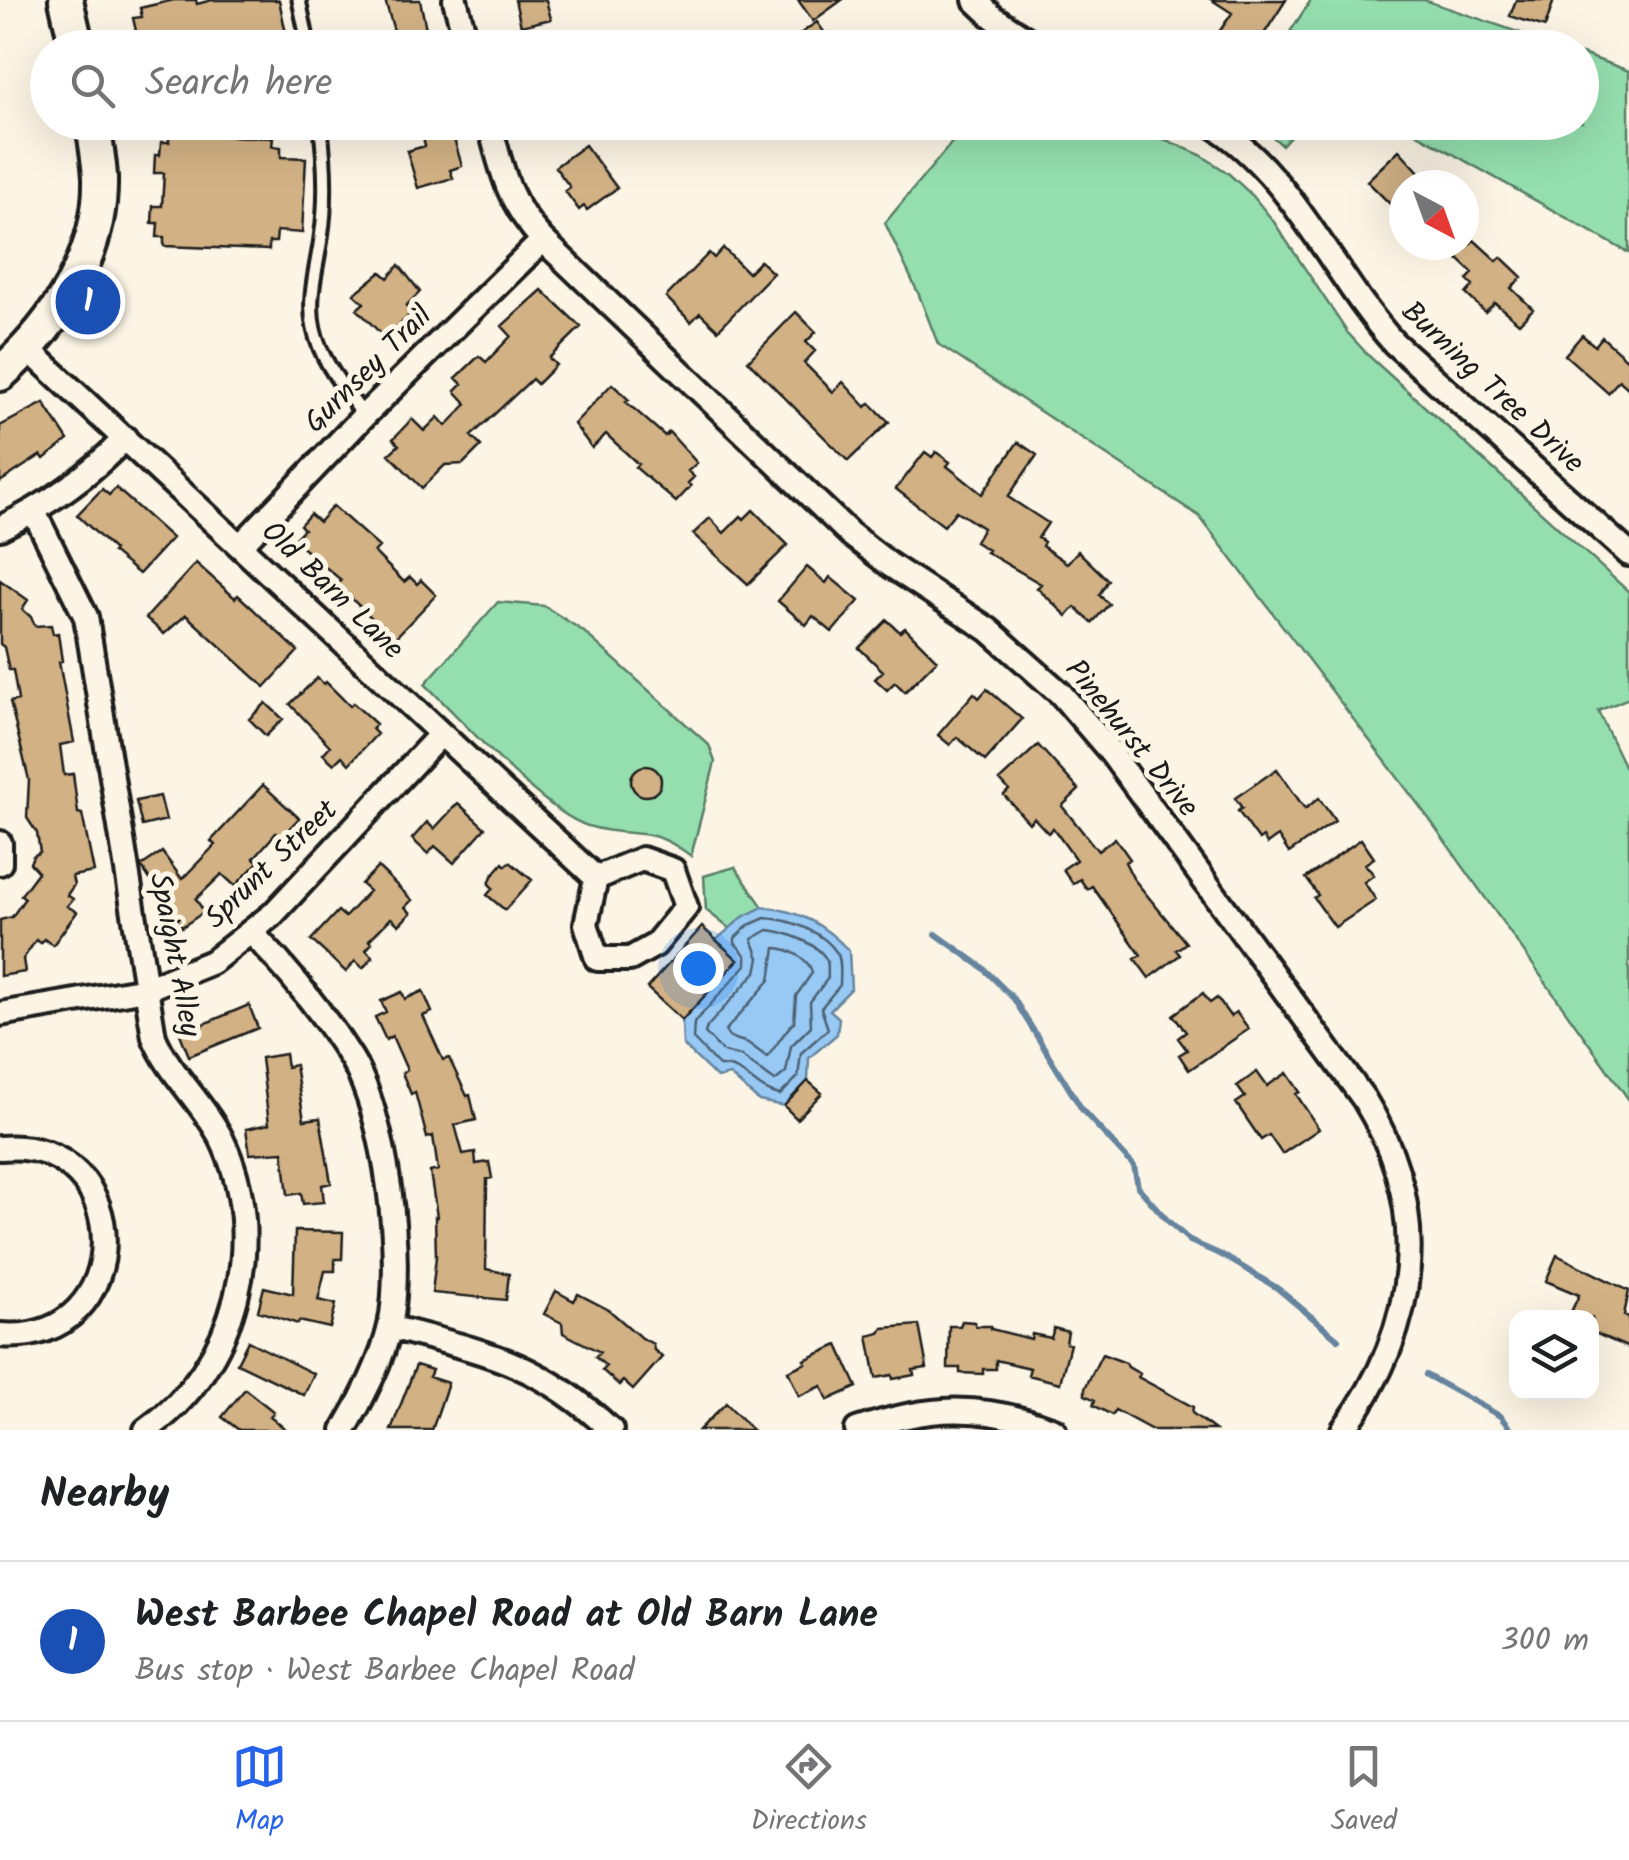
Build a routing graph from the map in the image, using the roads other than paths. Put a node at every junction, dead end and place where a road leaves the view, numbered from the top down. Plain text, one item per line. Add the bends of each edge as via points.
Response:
1 (66, 0) edge
2 (299, 0) edge
3 (455, 0) edge
4 (975, 0) edge
5 (73, 30) edge
6 (305, 30) edge
7 (463, 30) edge
8 (1013, 30) edge
9 (95, 140) edge
10 (321, 140) edge
11 (493, 140) edge
12 (1230, 140) edge
13 (543, 240) junction
14 (27, 348) junction
15 (0, 374) edge
16 (364, 416) junction
17 (124, 438) junction
18 (34, 512) junction
19 (0, 528) edge
20 (241, 545) junction
21 (1629, 554) edge
22 (440, 735) junction
23 (0, 844) edge
24 (0, 863) edge
25 (596, 878) junction
26 (252, 933) junction
27 (146, 989) junction
28 (0, 1014) edge
29 (0, 1148) edge
30 (390, 1327) junction
31 (0, 1335) edge
32 (146, 1430) edge
33 (344, 1430) edge
34 (612, 1430) edge
35 (857, 1430) edge
36 (1054, 1430) edge
37 (1343, 1430) edge

1 - 5 street
2 - 6 lane
3 - 7 street
4 - 8 street
9 - 14 street via 95,230 66,297
10 - 16 lane via 322,234 312,316 322,352
11 - 13 street, Pinehurst Drive via 511,199
12 - 21 street, Burning Tree Drive via 1288,193 1394,343
13 - 16 street, Gurnsey Trail
13 - 37 street, Pinehurst Drive via 850,534 989,630 1061,694 1364,1100 1395,1162 1408,1257 1394,1342
14 - 15 street
14 - 17 street, Old Barn Lane
16 - 20 street, Gurnsey Trail
17 - 18 street
17 - 20 street, Old Barn Lane
18 - 19 street
18 - 27 street, Spaight Alley via 86,617
20 - 22 street, Old Barn Lane
22 - 25 street, Old Barn Lane
22 - 26 street, Sprunt Street
23 - 24 street
25 - 25 street via 586,924 597,959 630,959 642,952 686,907 672,870 642,859
26 - 27 street, Sprunt Street via 212,962
26 - 30 street via 353,1061 369,1103 395,1238
27 - 28 street, Sprunt Street
27 - 32 street, Spaight Alley via 162,1054 208,1116 233,1168 244,1223 234,1310 224,1337 187,1394
29 - 31 street via 48,1154 80,1176 100,1209 106,1247 92,1290 72,1313 32,1334
30 - 33 street
30 - 34 street via 520,1364
35 - 36 street via 946,1408

